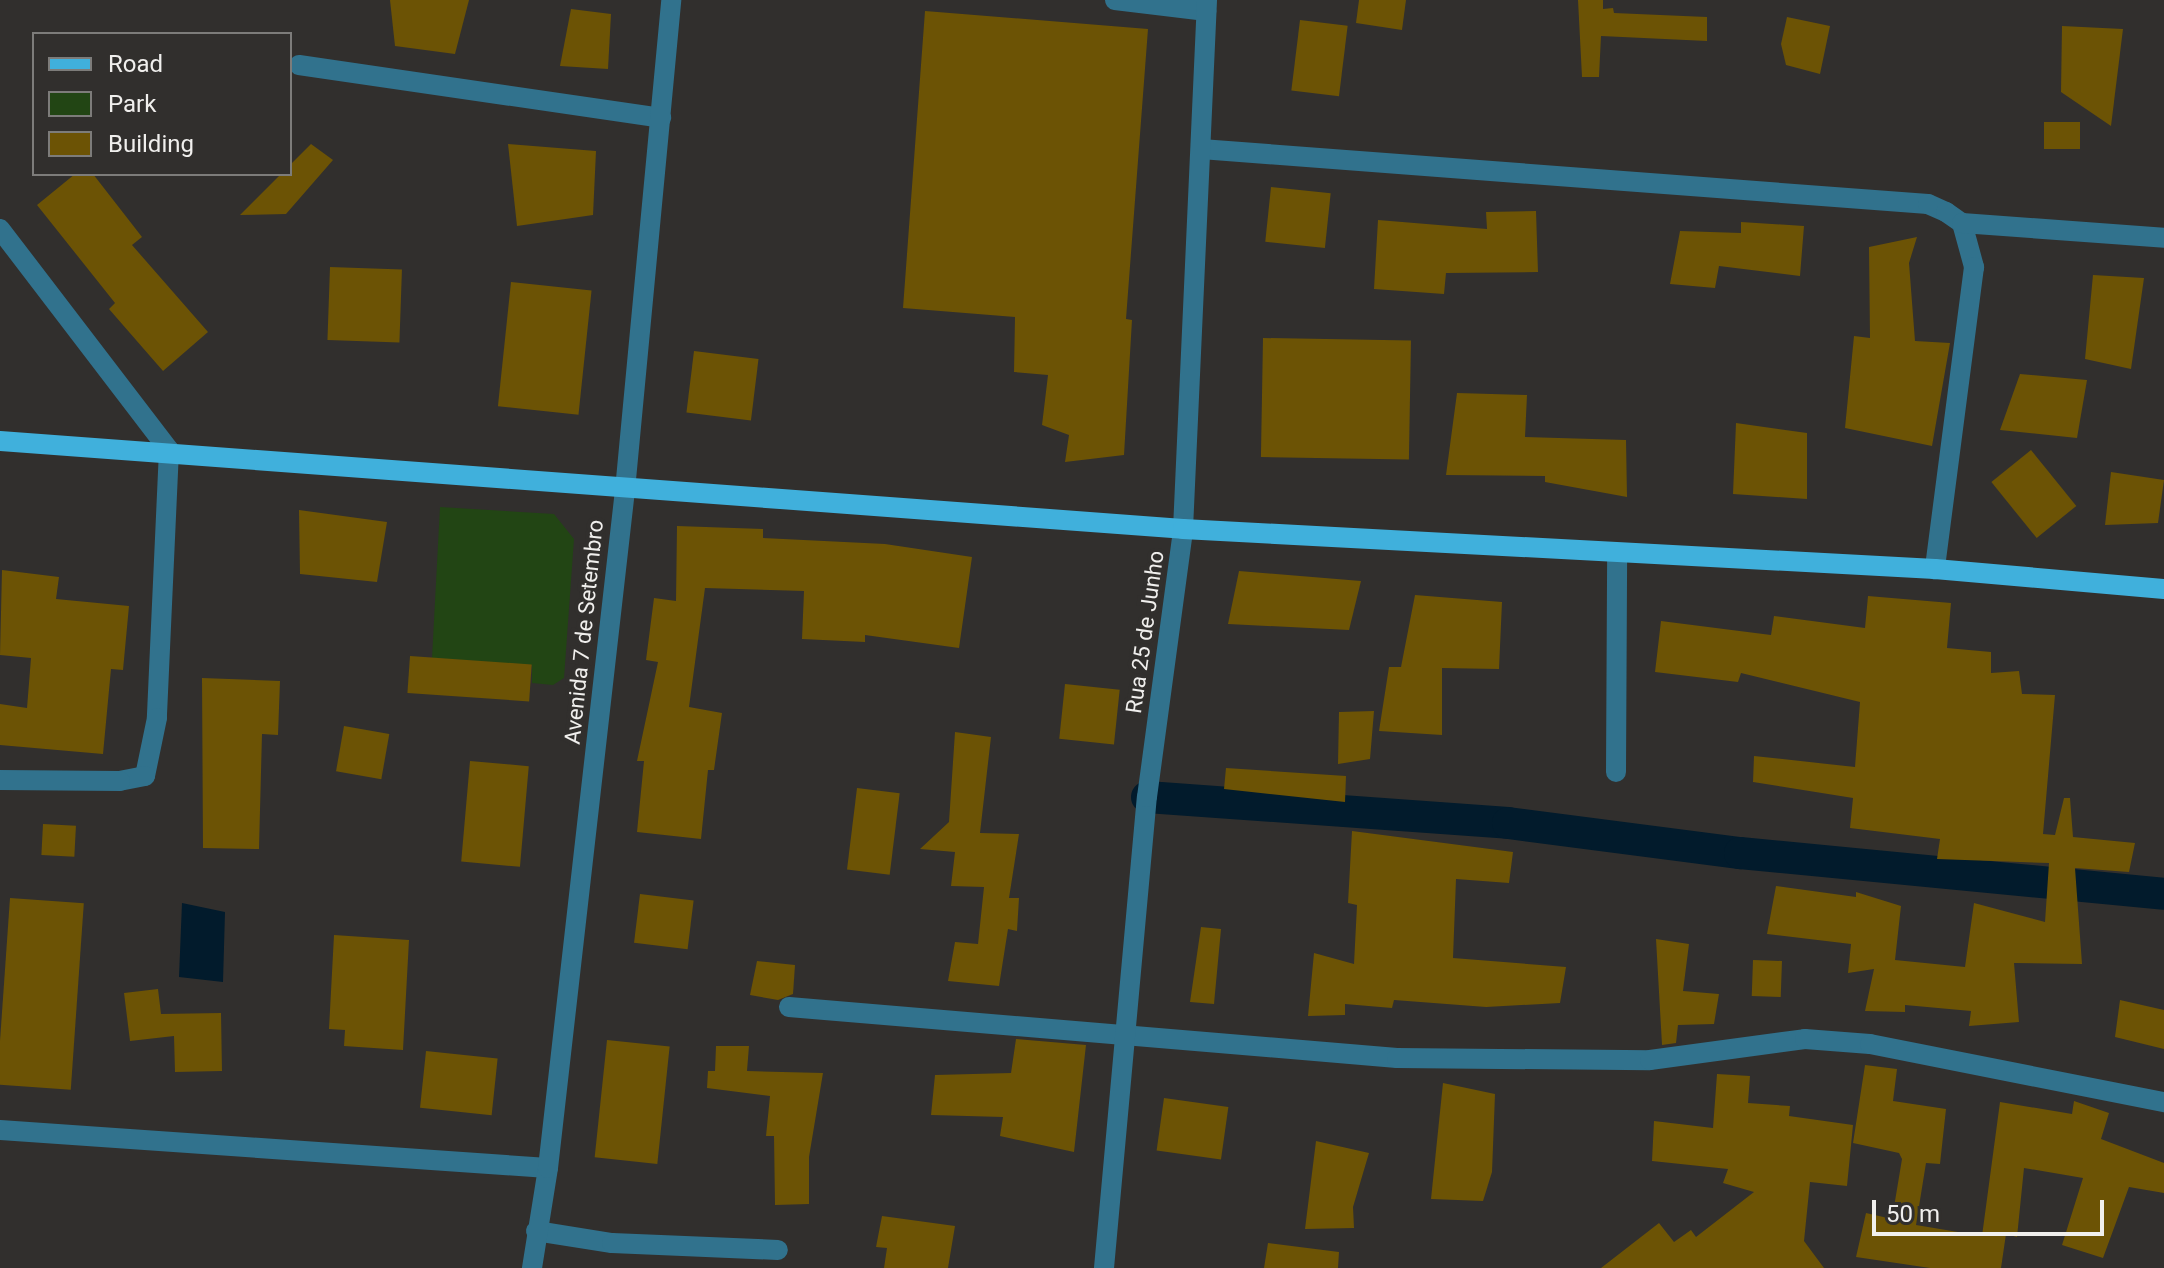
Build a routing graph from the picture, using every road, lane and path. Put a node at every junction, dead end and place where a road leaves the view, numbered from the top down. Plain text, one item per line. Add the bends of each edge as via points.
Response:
1 (671, 0) edge
2 (1115, 0) edge
3 (1207, 5) edge
4 (299, 65) dead end
5 (661, 118) junction
6 (1201, 149) junction
7 (1962, 223) junction
8 (0, 229) edge
9 (2164, 238) edge
10 (0, 441) edge
11 (169, 450) junction
12 (625, 490) junction
13 (1183, 529) junction
14 (1617, 554) junction
15 (1935, 569) junction
16 (2164, 589) edge
17 (1616, 772) dead end
18 (0, 780) edge
19 (789, 1007) dead end
20 (1125, 1037) junction
21 (2164, 1102) edge
22 (0, 1130) edge
23 (548, 1168) junction
24 (536, 1231) junction
25 (778, 1250) dead end
26 (532, 1268) edge
27 (1104, 1268) edge

1 - 5 street, Avenida 7 de Setembro
2 - 3 street
3 - 6 street, Rua 25 de Junho
4 - 5 street
5 - 12 street, Avenida 7 de Setembro
6 - 7 street via 1928,204
6 - 13 street, Rua 25 de Junho
7 - 9 street
7 - 15 street via 1974,267
8 - 11 street
10 - 11 main road
11 - 12 main road
11 - 18 street via 157,718 145,776 120,781
12 - 13 main road
12 - 23 street, Avenida 7 de Setembro
13 - 14 main road
13 - 20 street, Rua 25 de Junho via 1147,797
14 - 15 main road
14 - 17 street
15 - 16 main road
19 - 20 street
20 - 21 street via 1397,1058 1650,1060 1805,1039 1870,1044
20 - 27 street, Rua 25 de Junho
22 - 23 street
23 - 24 street, Avenida 7 de Setembro
24 - 25 street via 612,1243
24 - 26 street, Avenida 7 de Setembro

